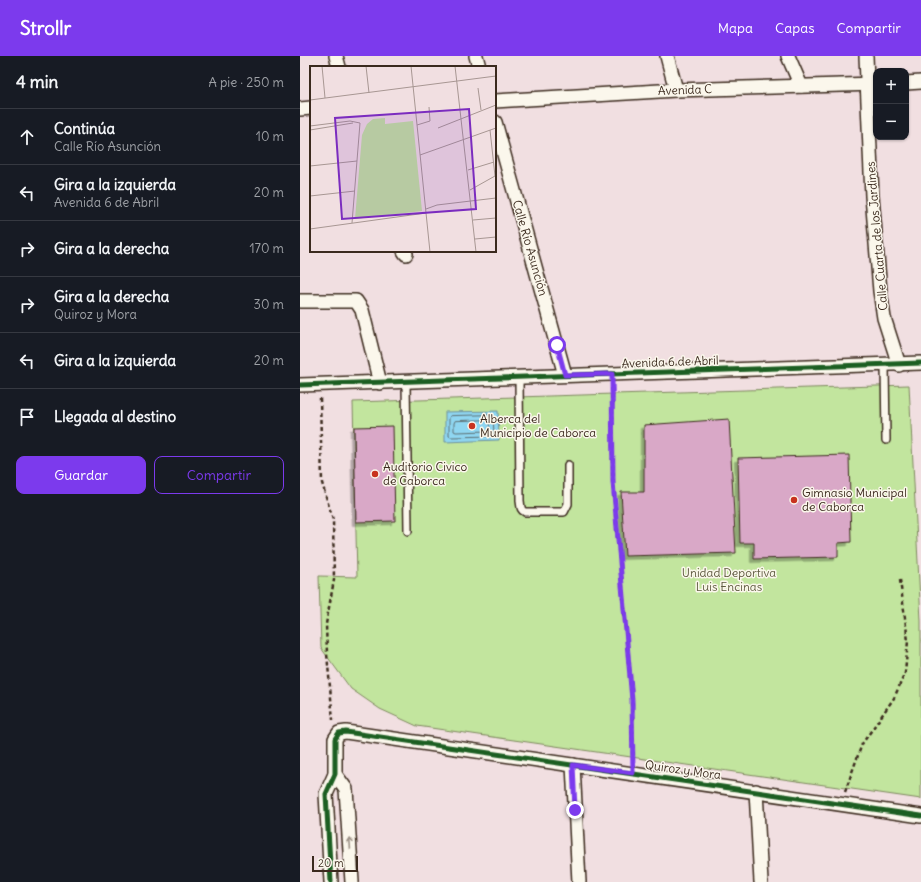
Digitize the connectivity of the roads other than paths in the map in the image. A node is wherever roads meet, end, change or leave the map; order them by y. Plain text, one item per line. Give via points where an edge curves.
1 (336, 56) edge
2 (476, 56) edge
3 (667, 56) edge
4 (788, 56) edge
5 (866, 56) edge
6 (339, 66) edge
7 (479, 66) edge
8 (921, 82) edge
9 (909, 83) edge
10 (871, 84) edge
11 (801, 86) junction
12 (676, 90) junction
13 (496, 102) edge
14 (310, 108) edge
15 (300, 109) edge
16 (496, 126) edge
17 (300, 302) edge
18 (921, 363) edge
19 (885, 365) junction
20 (899, 365) junction
21 (565, 375) junction
22 (519, 378) junction
23 (406, 382) junction
24 (380, 383) junction
25 (300, 385) edge
26 (886, 440) dead end
27 (568, 465) dead end
28 (408, 531) dead end
29 (573, 765) junction
30 (335, 774) junction
31 (756, 791) junction
32 (921, 816) edge
33 (331, 882) edge
34 (352, 882) edge
35 (579, 882) edge
36 (761, 882) edge

1 - 6 street
2 - 7 street
3 - 12 street
4 - 11 street
5 - 10 street, Calle Cuarta de los Jardines
8 - 9 street
10 - 11 street, Avenida C
10 - 20 street, Calle Cuarta de los Jardines via 872,196 880,292 884,318
11 - 12 street, Avenida C
12 - 13 street, Avenida C
14 - 15 street
16 - 21 street, Calle Río Asunción
17 - 24 street via 356,301 362,310
18 - 20 street, Avenida 6 de Abril
19 - 20 street, Avenida 6 de Abril
19 - 21 street, Avenida 6 de Abril
19 - 26 lane
21 - 22 street, Avenida 6 de Abril
22 - 23 street, Avenida 6 de Abril
22 - 27 lane via 522,511 564,512 568,504
23 - 24 street, Avenida 6 de Abril
23 - 28 lane
24 - 25 street, Avenida 6 de Abril
29 - 30 street, Quiroz y Mora via 346,732 339,733 335,739
29 - 31 street, Quiroz y Mora
29 - 35 street
30 - 33 street via 326,794
34 -> 30 street via 346,789
31 - 32 street, Quiroz y Mora
31 - 36 street

